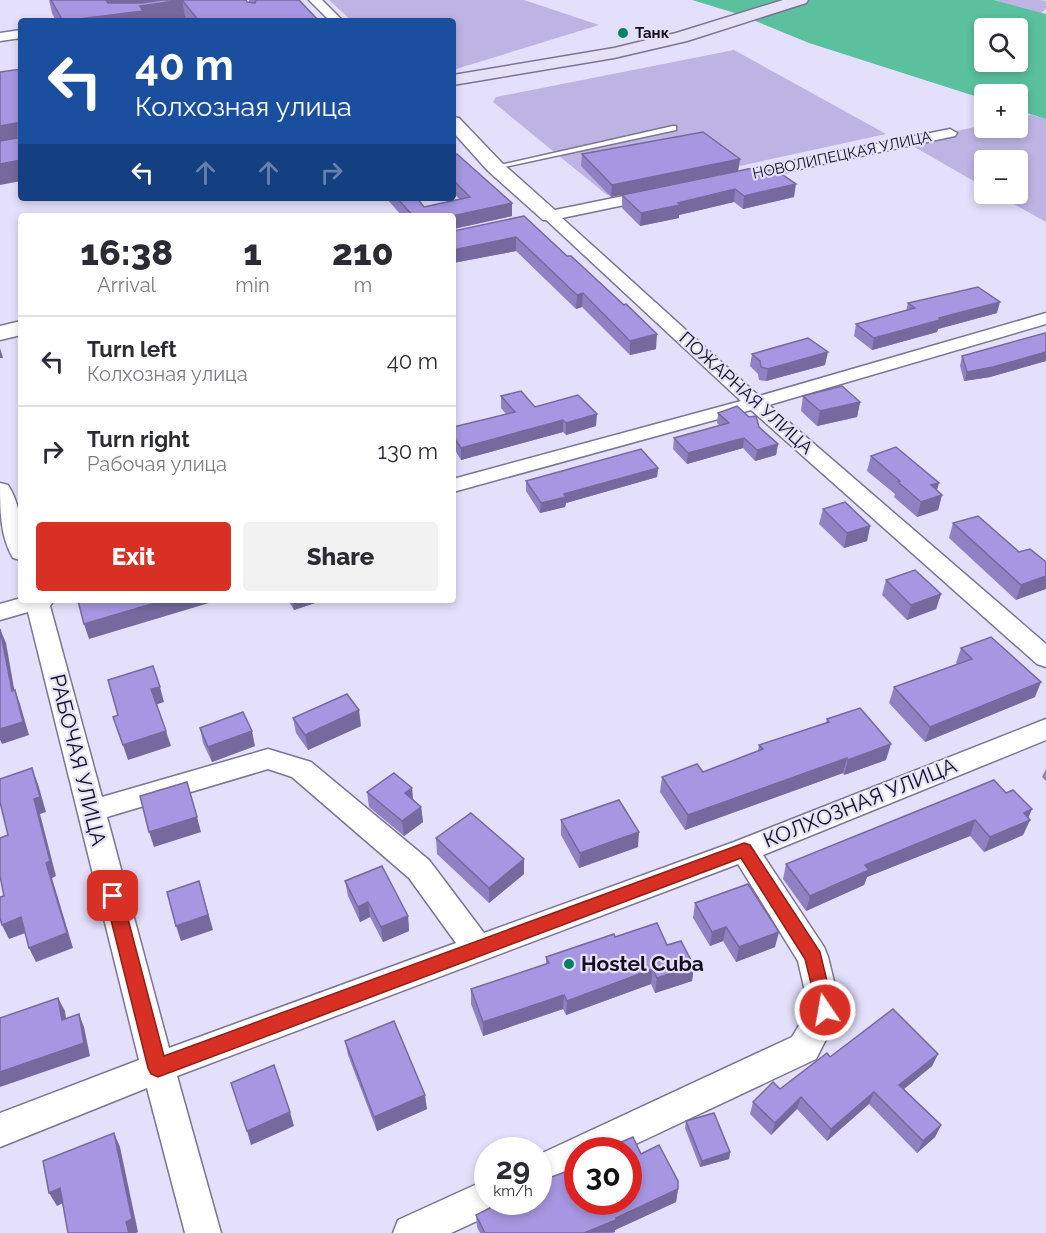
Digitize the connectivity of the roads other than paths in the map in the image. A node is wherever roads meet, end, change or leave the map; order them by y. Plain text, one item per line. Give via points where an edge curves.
1 (315, 0) edge
2 (800, 0) edge
3 (334, 18) edge
4 (18, 34) edge
5 (0, 37) edge
6 (456, 79) edge
7 (456, 125) edge
8 (673, 128) dead end
9 (950, 133) dead end
10 (495, 167) junction
11 (733, 178) edge
12 (664, 192) edge
13 (550, 216) junction
14 (528, 221) edge
15 (1046, 318) edge
16 (18, 329) edge
17 (0, 333) edge
18 (755, 403) junction
19 (456, 485) edge
20 (0, 490) edge
21 (18, 544) edge
22 (29, 603) edge
23 (40, 603) edge
24 (0, 612) edge
25 (1046, 658) edge
26 (1046, 729) edge
27 (91, 811) junction
28 (744, 850) junction
29 (478, 949) junction
30 (158, 1068) junction
31 (0, 1130) edge
32 (614, 1137) edge
33 (474, 1204) edge
34 (203, 1233) edge
35 (411, 1233) edge

1 - 3 street
2 - 6 main road via 614,53
4 - 5 street
7 - 10 street, ПОЖАРНАЯ УЛИЦА
8 - 10 lane
9 - 11 street, НОВОЛИПЕЦКАЯ УЛИЦА
10 - 13 street, ПОЖАРНАЯ УЛИЦА
12 - 13 street
13 - 14 street
13 - 18 street, ПОЖАРНАЯ УЛИЦА
15 - 18 street
16 - 17 street
18 - 19 street
18 - 25 street, ПОЖАРНАЯ УЛИЦА
20 - 21 street
22 - 24 street
23 - 27 street, РАБОЧАЯ УЛИЦА
26 - 28 street, КОЛХОЗНАЯ УЛИЦА
27 - 29 street via 268,759 301,769 419,869
27 - 30 street, РАБОЧАЯ УЛИЦА
28 - 29 street, КОЛХОЗНАЯ УЛИЦА
28 - 32 street via 813,957 825,1010 804,1048
29 - 30 street, КОЛХОЗНАЯ УЛИЦА
30 - 31 street, КОЛХОЗНАЯ УЛИЦА
30 - 34 street, РАБОЧАЯ УЛИЦА
33 - 35 street

